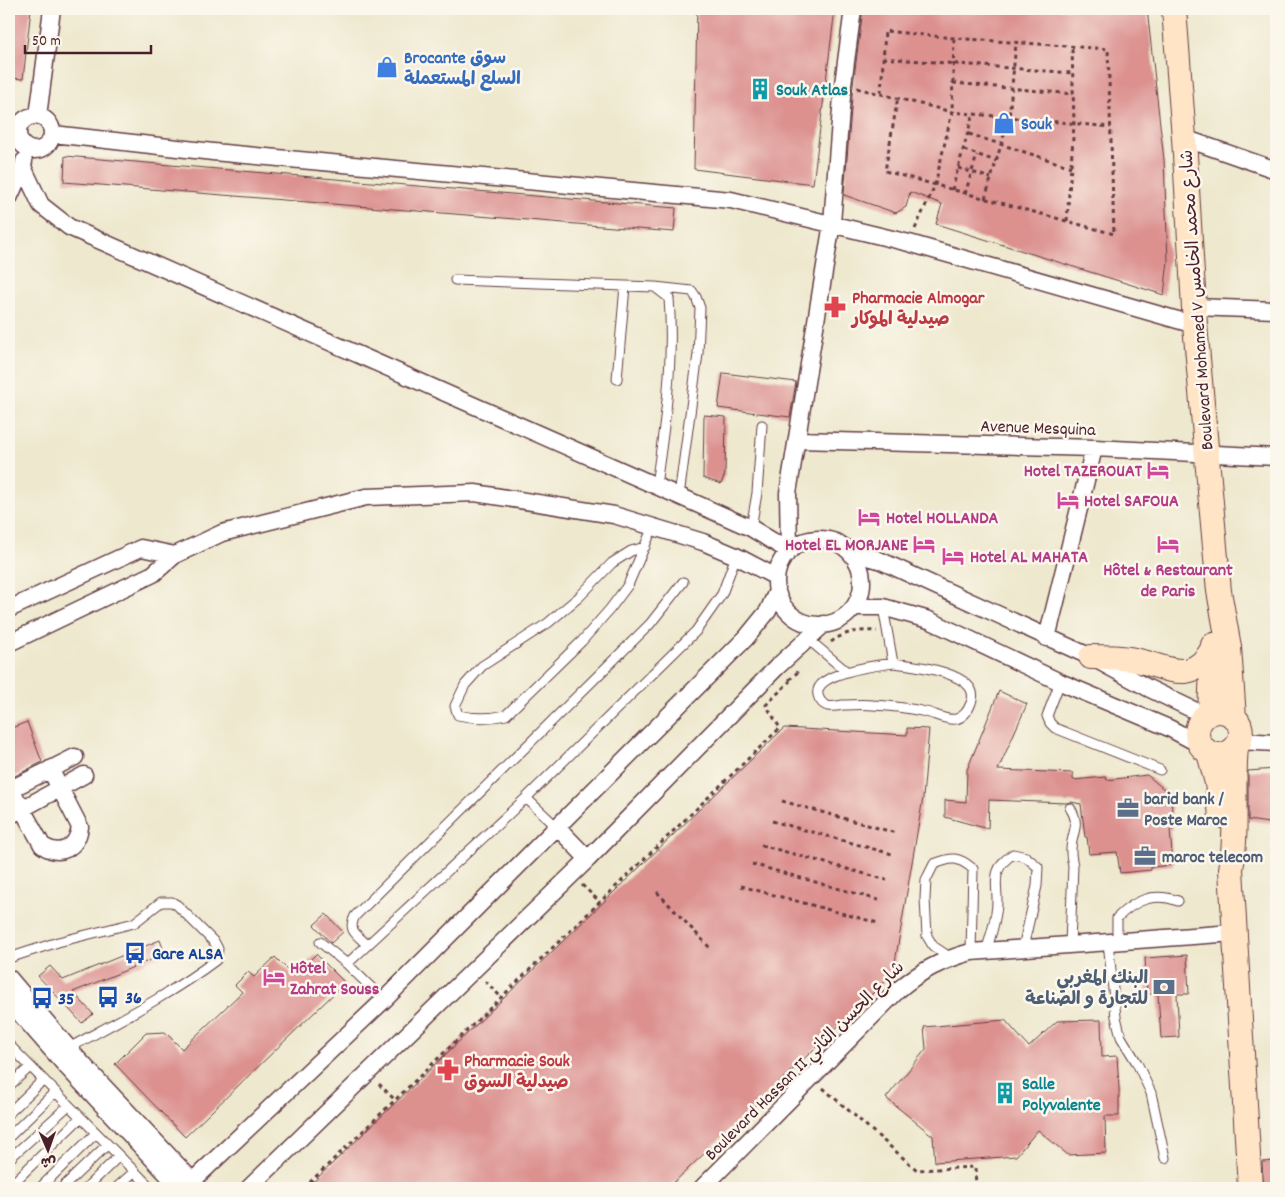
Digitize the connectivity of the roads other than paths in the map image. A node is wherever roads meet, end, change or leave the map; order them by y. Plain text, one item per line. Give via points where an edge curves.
1 (52, 9) edge
2 (853, 9) edge
3 (1174, 9) edge
4 (9, 116) edge
5 (32, 117) junction
6 (53, 134) junction
7 (1184, 138) junction
8 (19, 145) edge
9 (23, 167) junction
10 (1276, 170) edge
11 (9, 198) edge
12 (832, 223) junction
13 (455, 280) dead end
14 (625, 286) junction
15 (655, 287) junction
16 (1276, 310) edge
17 (1195, 316) junction
18 (617, 379) dead end
19 (762, 425) dead end
20 (798, 440) junction
21 (1094, 448) junction
22 (1208, 454) junction
23 (1276, 456) edge
24 (656, 485) junction
25 (679, 496) junction
26 (652, 527) junction
27 (751, 528) junction
28 (644, 547) junction
29 (789, 551) junction
30 (851, 552) junction
31 (175, 555) junction
32 (736, 556) junction
33 (683, 582) dead end
34 (777, 584) junction
35 (1219, 591) junction
36 (855, 606) junction
37 (883, 607) junction
38 (9, 609) edge
39 (824, 624) junction
40 (1047, 638) junction
41 (808, 639) junction
42 (9, 643) edge
43 (1212, 648) junction
44 (1091, 657) junction
45 (893, 664) junction
46 (847, 672) junction
47 (1060, 682) junction
48 (1208, 715) junction
49 (1234, 718) junction
50 (1276, 743) edge
51 (1237, 744) junction
52 (1205, 749) junction
53 (75, 757) dead end
54 (50, 769) junction
55 (1160, 770) dead end
56 (84, 775) dead end
57 (10, 789) edge
58 (61, 789) junction
59 (526, 798) junction
60 (1070, 808) dead end
61 (15, 813) edge
62 (557, 826) junction
63 (588, 859) junction
64 (1232, 869) junction
65 (1178, 901) dead end
66 (1234, 933) junction
67 (320, 942) dead end
68 (1112, 942) junction
69 (367, 945) junction
70 (1070, 945) junction
71 (1023, 948) junction
72 (979, 952) junction
73 (9, 958) edge
74 (951, 958) junction
75 (347, 964) junction
76 (9, 978) edge
77 (384, 1000) junction
78 (9, 1001) edge
79 (9, 1046) edge
80 (16, 1053) junction
81 (71, 1057) junction
82 (9, 1061) edge
83 (30, 1067) junction
84 (43, 1080) junction
85 (9, 1086) edge
86 (55, 1092) junction
87 (68, 1106) junction
88 (9, 1113) edge
89 (80, 1118) junction
90 (95, 1134) junction
91 (9, 1137) edge
92 (107, 1145) junction
93 (119, 1156) junction
94 (1165, 1158) dead end
95 (9, 1159) edge
96 (134, 1172) junction
97 (9, 1187) edge
98 (189, 1187) edge
99 (706, 1187) edge
100 (40, 1188) edge
101 (62, 1188) edge
102 (86, 1188) edge
103 (116, 1188) edge
104 (151, 1188) edge
105 (249, 1188) edge
106 (1250, 1188) edge

1 - 5 street
2 - 12 street via 843,84
3 - 7 street, Boulevard Mohamed V شارع محمد الخامس
4 - 5 street
5 - 6 street via 49,122
5 - 8 street via 21,123
6 - 8 street via 44,148 32,150
6 - 12 street via 731,200
7 - 10 street
7 - 17 street, Boulevard Mohamed V شارع محمد الخامس
8 - 9 street
9 - 11 street
9 - 24 street via 41,204 69,227
12 - 17 street
12 - 20 street
13 - 14 lane
14 - 15 lane
14 - 18 lane
15 - 24 lane via 669,298 671,328 664,436
15 - 25 lane via 692,290 700,308 698,354
16 - 17 street
17 - 22 street, Boulevard Mohamed V شارع محمد الخامس
19 - 27 lane
20 - 21 street, Avenue Mesquina
20 - 29 street via 788,493
21 - 22 street, Avenue Mesquina
21 - 40 street
22 - 23 street, Avenue Mesquina
22 - 35 street, Boulevard Mohamed V شارع محمد الخامس
24 - 25 street
25 - 27 street
26 - 28 lane
26 - 31 street via 614,515 476,493 366,497 222,533
26 - 32 street
27 - 29 street
28 - 28 lane via 628,585 610,609 582,641 506,714 491,718 458,715 455,706 465,685 482,666 548,623 612,563
29 - 30 street via 800,543 827,539
29 - 34 street via 780,563
30 - 36 street via 863,579
30 - 40 street via 878,560
31 - 38 street via 141,548
31 - 42 street via 153,574
32 - 34 street
32 - 59 lane via 722,594 696,631
33 - 69 lane via 650,624 355,916 352,929
34 - 39 street via 782,603 795,616 812,624
34 - 62 street via 768,611 746,638
35 - 43 street, Boulevard Mohamed V شارع محمد الخامس
35 - 49 street, Boulevard Mohamed V شارع محمد الخامس via 1228,637
36 - 37 street
36 - 39 street via 836,621
37 - 45 lane
37 - 47 street via 929,620
39 - 41 street
40 - 44 street
41 - 46 lane
41 - 63 street
43 - 44 street via 1196,668 1184,672 1129,658
43 - 48 street, Boulevard Mohamed V شارع محمد الخامس
44 - 48 street
45 - 46 lane
45 - 46 lane via 924,667 968,684 973,696 967,712 951,719 890,706 822,704 818,698 820,686
47 - 52 street via 1169,728
47 - 55 lane via 1047,716 1050,723
48 - 49 street via 1223,712
48 - 52 street via 1202,720 1197,733
49 - 51 street via 1240,733
50 - 51 street
51 - 52 street via 1223,754 1216,755
51 - 64 street
52 - 64 street via 1217,783 1225,844
53 - 54 street
54 - 57 street
54 - 58 street
56 - 58 street
57 - 61 street
58 - 61 street
58 - 61 street via 80,828 79,837 69,848 49,850
59 - 62 lane
59 - 69 lane
60 - 70 lane via 1076,817 1070,852 1073,864
62 - 63 street
62 - 77 street
63 - 105 street
64 - 66 street
65 - 68 lane via 1170,898 1140,900 1127,908 1117,918
66 - 68 street, Boulevard Hassan II شارع الحسن الثاني
66 - 106 street
67 - 75 lane
68 - 70 street, Boulevard Hassan II شارع الحسن الثاني
68 - 94 lane via 1116,1017 1121,1037 1151,1093
69 - 75 lane
70 - 71 street, Boulevard Hassan II شارع الحسن الثاني
71 - 72 street, Boulevard Hassan II شارع الحسن الثاني
71 - 72 lane via 1038,868 1026,858 1013,854 1002,861 996,877 997,912
72 - 74 street, Boulevard Hassan II شارع الحسن الثاني
72 - 74 lane via 973,869 965,862 951,858 934,864 926,880 925,899 927,936 933,946
73 - 81 lane via 134,923 161,902 177,904 215,943 218,949 216,960
74 - 99 street, Boulevard Hassan II شارع الحسن الثاني via 913,977 897,991
75 - 77 lane
76 - 81 street
77 - 98 street
78 - 81 street
79 - 80 lane
80 - 82 lane
80 - 83 lane
81 - 98 street
83 - 84 lane
83 - 85 lane
84 - 86 lane
84 - 88 lane
86 - 87 lane
86 - 91 lane
87 - 89 lane
87 - 95 lane
89 - 90 lane
89 - 97 lane
90 - 92 lane
90 - 100 lane
92 - 93 lane
92 - 101 lane
93 - 96 lane
93 - 102 lane
96 - 103 lane
96 - 104 lane

